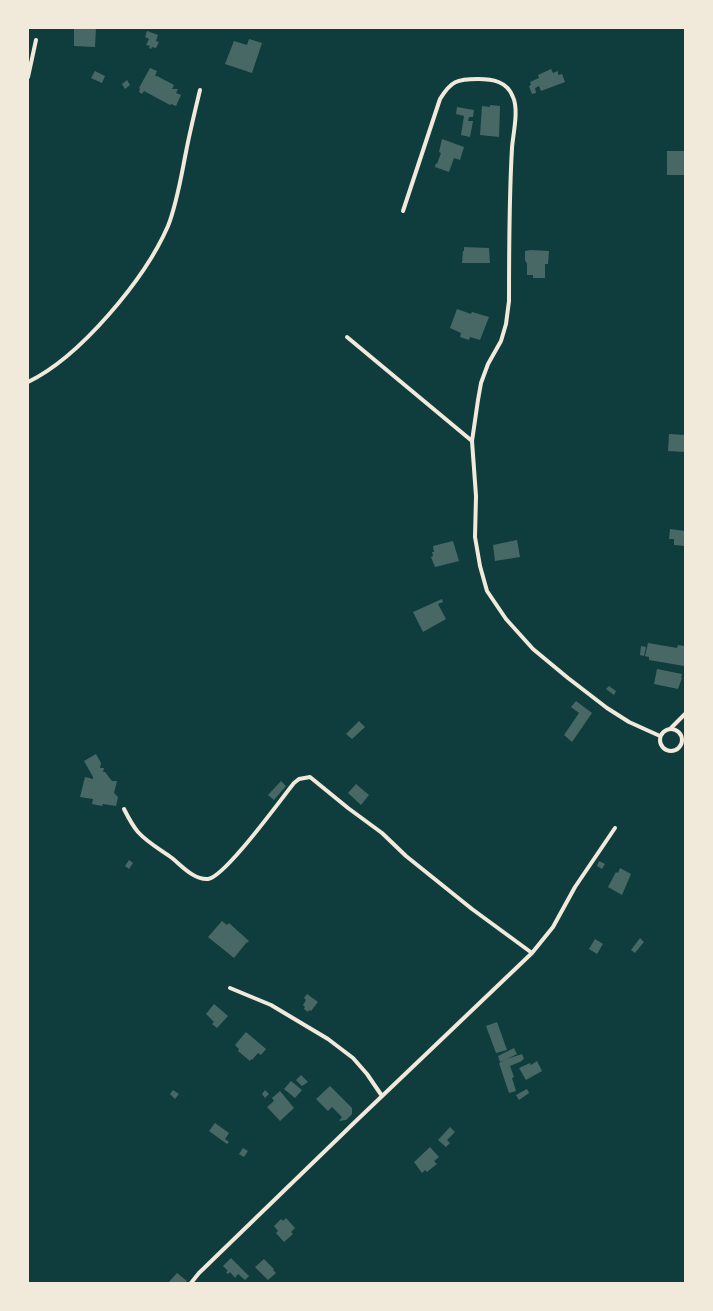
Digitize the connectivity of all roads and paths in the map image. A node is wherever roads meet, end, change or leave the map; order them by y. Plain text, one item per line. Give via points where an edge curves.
1 (36, 40) dead end
2 (28, 77) edge
3 (200, 90) dead end
4 (403, 211) dead end
5 (347, 336) dead end
6 (28, 382) edge
7 (472, 441) junction
8 (685, 714) edge
9 (671, 728) junction
10 (660, 736) junction
11 (685, 738) edge
12 (682, 742) junction
13 (124, 809) dead end
14 (615, 828) dead end
15 (532, 953) junction
16 (230, 988) dead end
17 (382, 1096) junction
18 (190, 1283) edge

1 - 2 street
3 - 6 street via 177,198 168,226 152,257 123,298 92,333 60,363
4 - 7 street via 440,99 448,87 459,80 488,79 509,89 514,98 515,118 512,147 509,301 501,341 488,364 482,383
5 - 7 street
7 - 10 street via 476,496 475,537 487,591 506,619 533,649 607,708 629,722
8 - 9 street
9 - 10 street via 664,730
9 - 12 street via 680,733
10 - 12 street via 660,743 664,749 675,750
11 - 12 street
13 - 15 street via 134,827 146,839 196,877 209,879 216,876 238,855 294,782 310,777 382,833 406,856 472,909
14 - 15 street via 575,888 553,927
15 - 17 street
16 - 17 street via 271,1005 328,1039 353,1058
17 - 18 street

